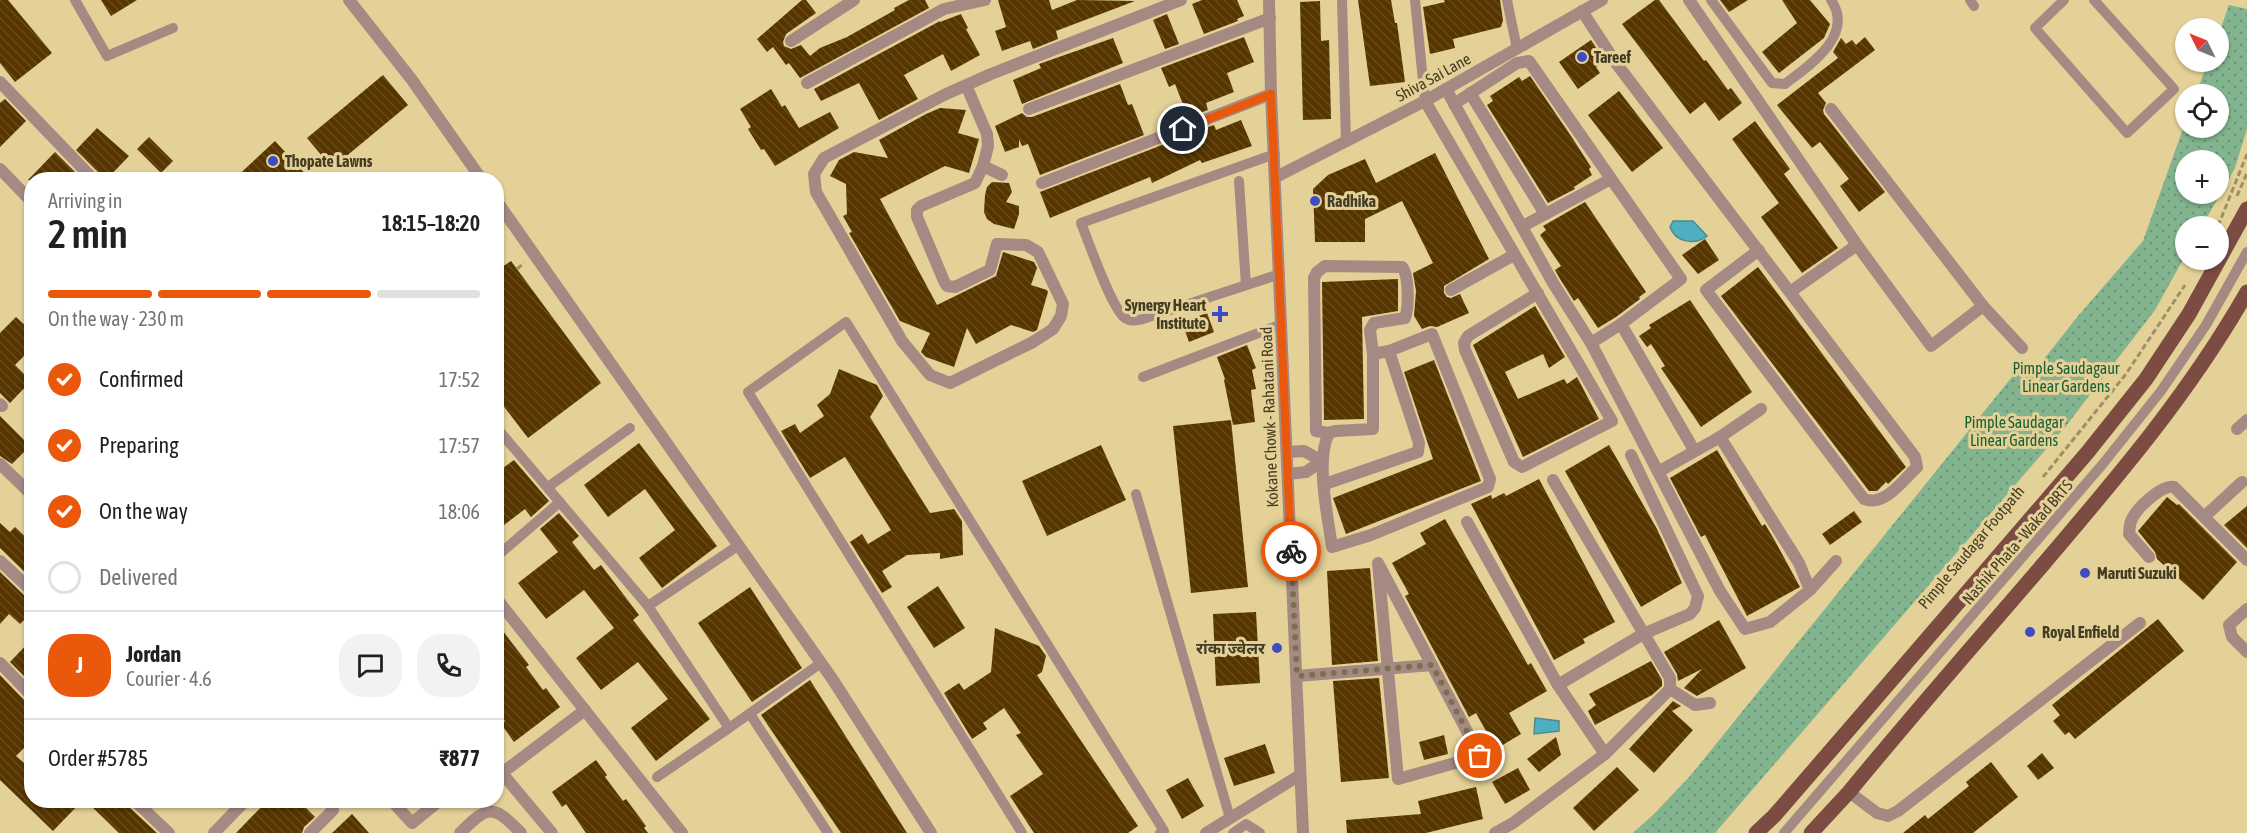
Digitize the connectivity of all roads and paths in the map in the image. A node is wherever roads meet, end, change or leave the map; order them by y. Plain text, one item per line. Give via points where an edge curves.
1 (75, 0) edge
2 (349, 0) edge
3 (854, 0) edge
4 (1181, 0) edge
5 (1269, 0) edge
6 (1342, 0) edge
7 (1415, 0) edge
8 (1508, 0) edge
9 (1689, 0) edge
10 (1711, 0) edge
11 (1831, 0) edge
12 (2064, 0) edge
13 (2094, 0) edge
14 (981, 1) edge
15 (1599, 1) edge
16 (1582, 11) junction
17 (1270, 18) junction
18 (173, 28) dead end
19 (791, 41) dead end
20 (1516, 49) junction
21 (0, 82) edge
22 (807, 83) dead end
23 (966, 85) junction
24 (1446, 89) junction
25 (1470, 93) junction
26 (1271, 94) junction
27 (1425, 101) junction
28 (1454, 104) junction
29 (1029, 109) dead end
30 (1831, 109) dead end
31 (1346, 142) junction
32 (1275, 154) junction
33 (2247, 154) edge
34 (983, 166) junction
35 (0, 169) edge
36 (86, 172) edge
37 (476, 172) edge
38 (1002, 175) dead end
39 (1276, 177) junction
40 (1609, 180) junction
41 (1239, 182) dead end
42 (1042, 183) dead end
43 (24, 194) edge
44 (2247, 209) edge
45 (504, 211) edge
46 (1545, 214) junction
47 (2222, 216) edge
48 (1523, 226) junction
49 (1857, 245) junction
50 (1758, 250) junction
51 (2247, 252) edge
52 (1514, 255) junction
53 (1280, 274) junction
54 (2191, 276) dead end
55 (1246, 285) junction
56 (1451, 290) dead end
57 (1790, 292) junction
58 (2247, 292) edge
59 (1538, 293) junction
60 (1983, 306) junction
61 (1282, 324) junction
62 (1621, 324) junction
63 (1590, 343) junction
64 (2022, 348) dead end
65 (1389, 351) junction
66 (1373, 354) junction
67 (1143, 377) dead end
68 (1761, 409) dead end
69 (2247, 420) edge
70 (630, 428) dead end
71 (2237, 429) dead end
72 (1329, 433) junction
73 (504, 436) edge
74 (1719, 436) junction
75 (1695, 450) junction
76 (1287, 452) junction
77 (1631, 455) dead end
78 (1322, 461) junction
79 (0, 464) edge
80 (1658, 472) junction
81 (1288, 474) junction
82 (1552, 480) dead end
83 (2242, 482) dead end
84 (1325, 484) junction
85 (2037, 485) dead end
86 (24, 487) edge
87 (548, 488) junction
88 (1136, 494) dead end
89 (560, 502) junction
90 (2204, 518) junction
91 (1467, 522) dead end
92 (739, 545) junction
93 (504, 550) edge
94 (2149, 556) dead end
95 (2247, 560) edge
96 (0, 561) edge
97 (1836, 561) dead end
98 (24, 584) edge
99 (1810, 590) junction
100 (648, 606) junction
101 (504, 608) edge
102 (2247, 609) edge
103 (2140, 622) dead end
104 (1643, 634) junction
105 (2247, 652) edge
106 (0, 663) edge
107 (821, 663) junction
108 (1432, 665) junction
109 (1389, 668) junction
110 (1297, 676) junction
111 (1558, 685) junction
112 (24, 688) edge
113 (1670, 689) junction
114 (1710, 703) dead end
115 (585, 710) junction
116 (750, 714) junction
117 (729, 728) junction
118 (1605, 754) junction
119 (504, 766) edge
120 (504, 775) edge
121 (1300, 775) junction
122 (657, 777) dead end
123 (1849, 792) junction
124 (142, 808) edge
125 (238, 808) edge
126 (333, 808) edge
127 (398, 808) edge
128 (430, 808) edge
129 (1230, 818) junction
130 (169, 833) edge
131 (214, 833) edge
132 (310, 833) edge
133 (460, 833) edge
134 (521, 833) edge
135 (552, 833) edge
136 (682, 833) edge
137 (828, 833) edge
138 (931, 833) edge
139 (1022, 833) edge
140 (1160, 833) edge
141 (1206, 833) edge
142 (1233, 833) edge
143 (1260, 833) edge
144 (1303, 833) edge
145 (1495, 833) edge
146 (1756, 833) edge
147 (1784, 833) edge
148 (1811, 833) edge

1 - 18 lane via 107,56
2 - 37 street via 412,80
3 - 19 street
4 - 23 street
5 - 17 street, Kokane Chowk - Rahatani Road
6 - 31 lane
7 - 27 lane
8 - 20 lane
9 - 49 street
10 - 11 lane via 1772,83 1785,84 1833,42 1838,10
12 - 13 lane via 2035,28 2127,133 2174,88
14 - 22 street via 944,9
15 - 16 street, Shiva Sai Lane
16 - 20 street, Shiva Sai Lane
16 - 50 street via 1616,63
17 - 26 street, Kokane Chowk - Rahatani Road
17 - 29 street
20 - 24 street, Shiva Sai Lane
21 - 36 street
23 - 34 street via 987,134
23 - 34 street via 825,158 814,174 816,192 902,341 930,375 950,383 1053,329 1063,304 1038,252 1026,245 997,244 990,270 955,287 947,286 917,210 975,183
24 - 27 street, Shiva Sai Lane
24 - 28 street
25 - 28 street
25 - 40 street via 1517,63 1529,61
25 - 46 street
26 - 32 street, Kokane Chowk - Rahatani Road
26 - 42 street
27 - 31 street, Shiva Sai Lane
27 - 52 street
28 - 48 street
30 - 60 street
31 - 39 street, Shiva Sai Lane
32 - 39 street, Kokane Chowk - Rahatani Road
32 - 55 lane via 1081,223 1114,302 1123,317 1131,321
33 - 47 path
34 - 38 street
35 - 43 street
39 - 53 street, Kokane Chowk - Rahatani Road
40 - 46 street
40 - 62 street via 1681,279
41 - 55 lane
44 - 146 main road via 2189,314 2146,379 1845,735
45 - 92 street
46 - 48 street
48 - 63 street
49 - 57 street
49 - 60 street via 1931,346
50 - 57 street
50 - 57 street via 1706,290 1863,499 1880,500 1917,467 1915,457
51 - 147 lane, Nashik Phata - Wakad BRTS via 2206,325 2102,465
52 - 56 street
52 - 59 street
53 - 55 lane
53 - 61 street, Kokane Chowk - Rahatani Road
54 - 85 path, Pimple Saudagar Footpath via 2126,374
58 - 123 main road via 2177,402 2124,469
59 - 59 street via 1612,421 1522,466 1514,462 1464,343 1468,336
60 - 64 street
61 - 67 lane
61 - 76 street, Kokane Chowk - Rahatani Road
62 - 63 street
62 - 75 street
63 - 80 street
65 - 66 street
65 - 84 street via 1419,443 1418,452
65 - 84 street via 1432,334 1490,479 1488,487 1332,547
66 - 72 street via 1373,429
66 - 72 street via 1374,323 1400,320 1408,310 1405,268 1321,268 1314,278 1316,431
68 - 74 street
69 - 71 street
70 - 87 lane
72 - 78 street
73 - 87 lane
74 - 75 street
74 - 99 street via 1799,563
75 - 80 street
76 - 78 street via 1304,451
76 - 81 street, Kokane Chowk - Rahatani Road
77 - 104 street via 1698,596 1690,614
78 - 81 street via 1306,472
78 - 84 street
79 - 86 street
80 - 99 street via 1720,591 1745,629 1770,622
81 - 110 street, Kokane Chowk - Rahatani Road
82 - 104 street
83 - 90 street
87 - 89 lane
88 - 129 lane
89 - 93 lane
89 - 100 lane
90 - 94 street via 2174,487 2161,489 2130,523 2129,534
90 - 95 street
91 - 111 street
92 - 100 lane
92 - 107 street
96 - 98 street
97 - 99 street
100 - 117 lane
101 - 115 street
102 - 105 street via 2229,625 2232,637
103 - 123 street via 1898,811 1888,816 1877,813
104 - 111 street
104 - 113 street via 1670,678
106 - 112 street
107 - 116 lane
107 - 138 street
108 - 109 street
108 - 109 street via 1378,563
108 - 109 street via 1480,756 1398,779
109 - 110 street
110 - 121 street, Kokane Chowk - Rahatani Road
111 - 118 street
113 - 114 street via 1695,705
113 - 118 street
115 - 119 street
115 - 136 street
116 - 117 lane
116 - 137 lane
117 - 122 lane
118 - 145 street
120 - 135 street
121 - 129 street
121 - 144 street, Kokane Chowk - Rahatani Road
123 - 148 main road
124 - 130 street
125 - 131 street
126 - 132 street
127 - 128 street via 412,823
129 - 141 street
133 - 134 street via 477,817 497,812
139 - 140 lane via 747,392 846,322 1164,831
142 - 143 lane via 1246,824

